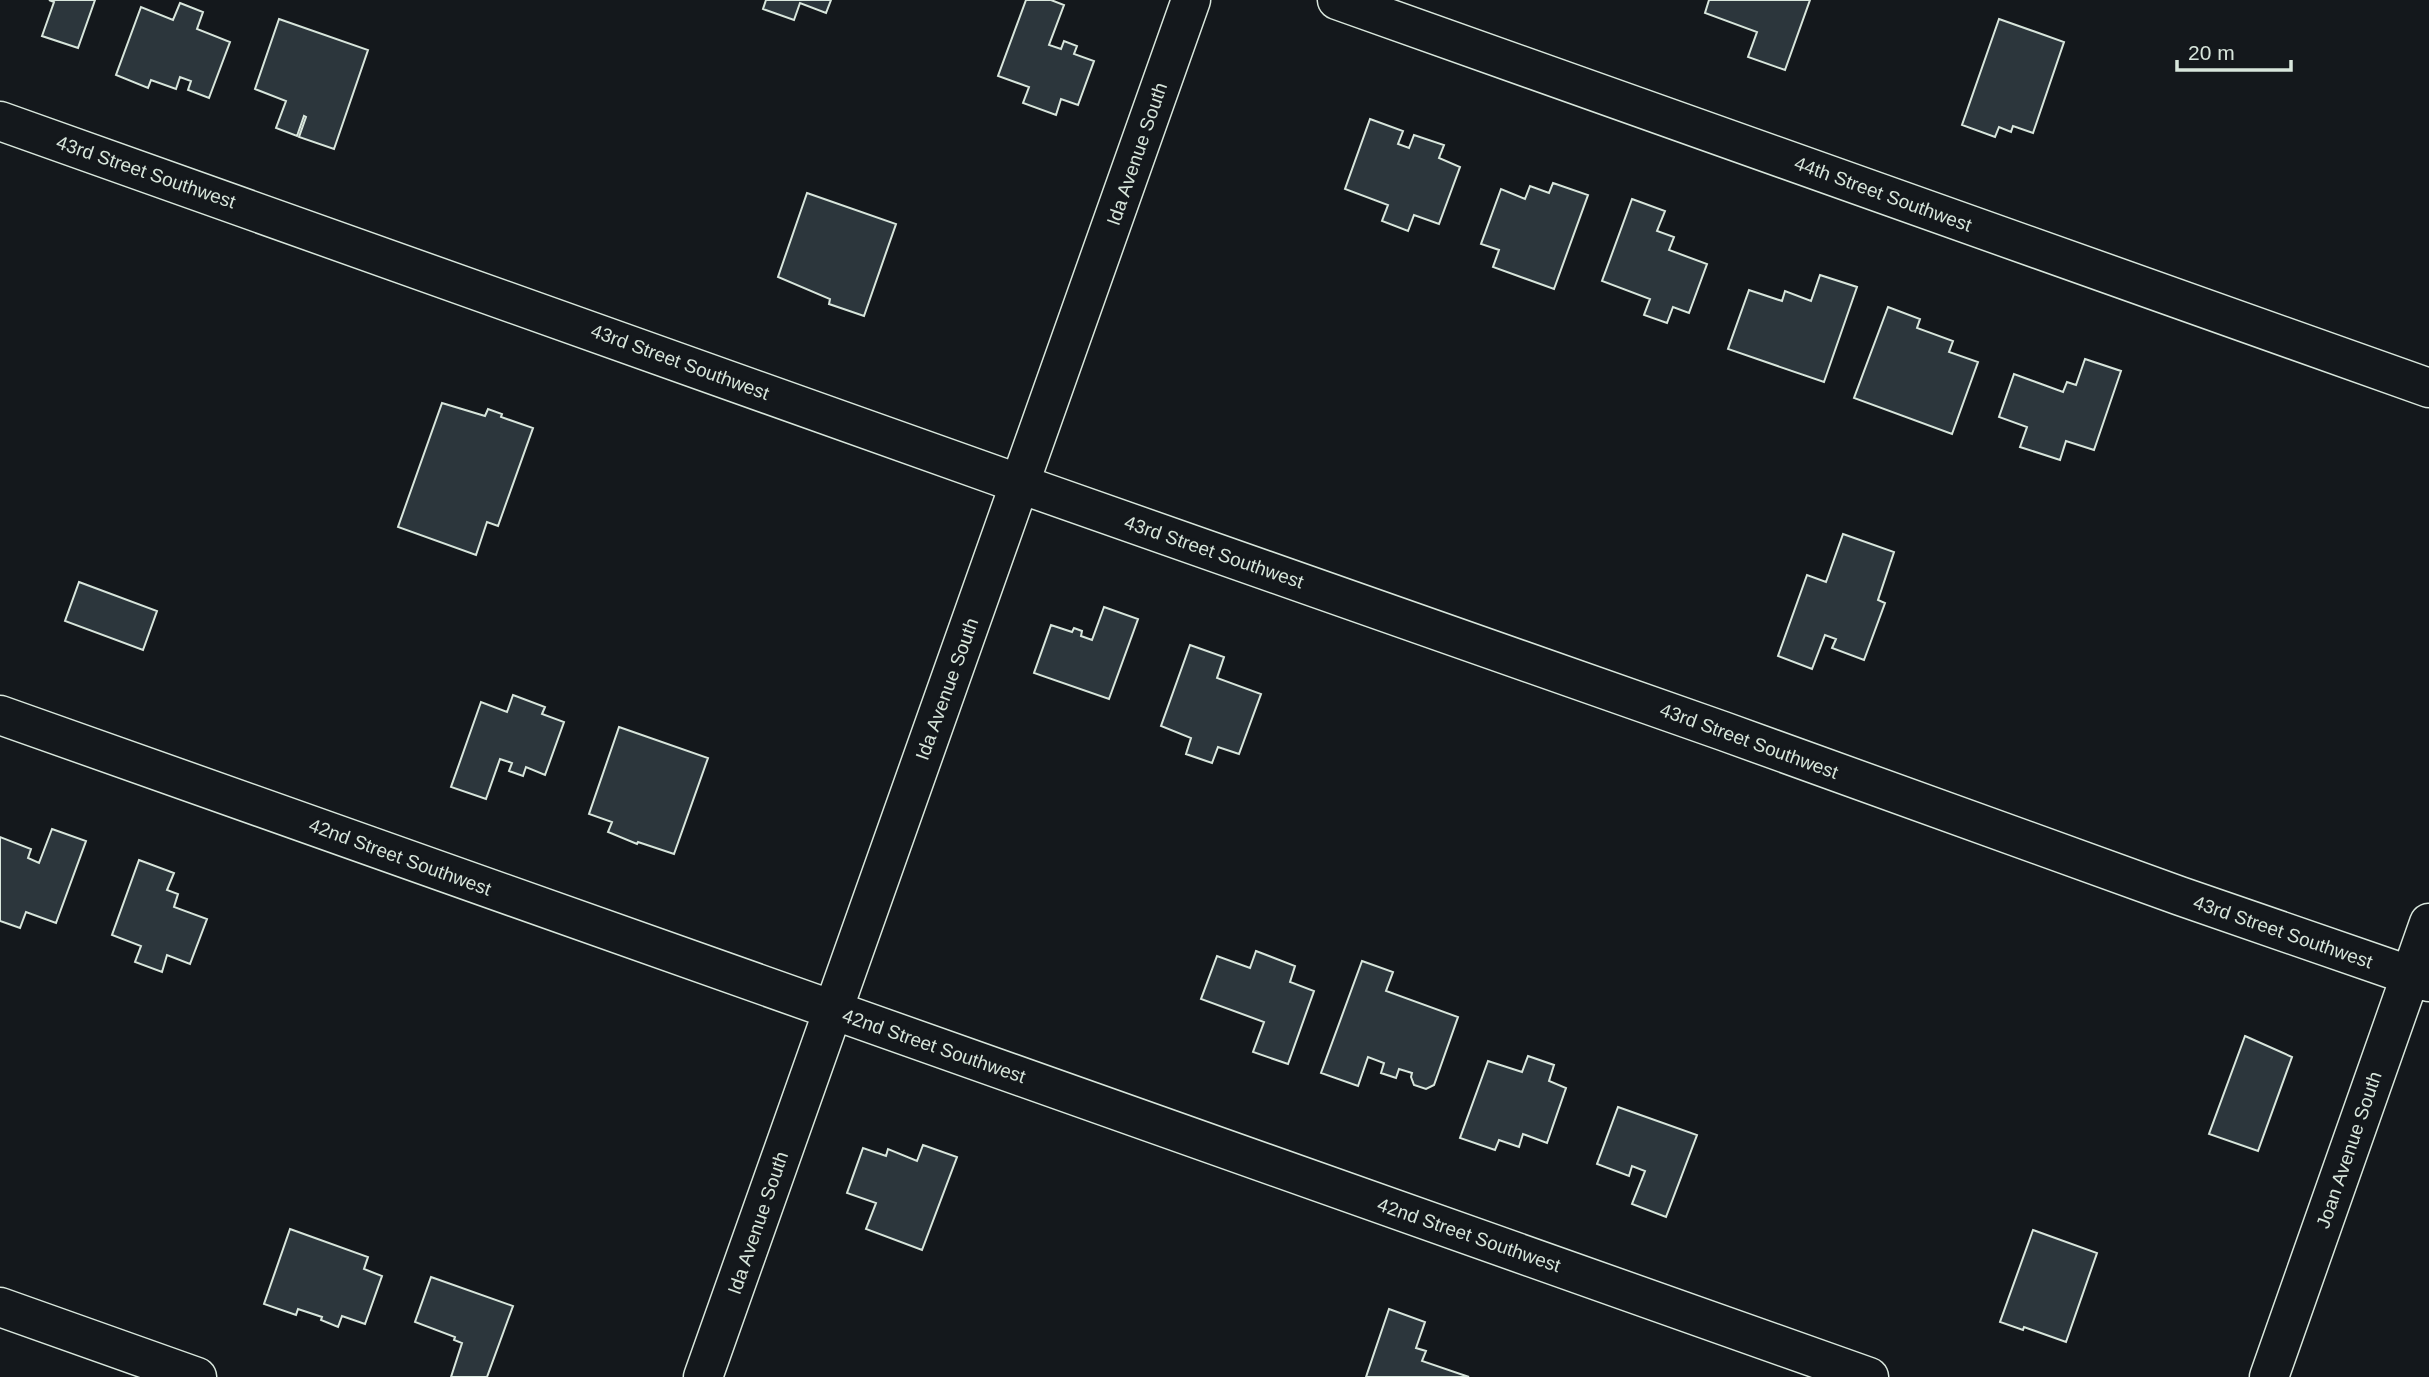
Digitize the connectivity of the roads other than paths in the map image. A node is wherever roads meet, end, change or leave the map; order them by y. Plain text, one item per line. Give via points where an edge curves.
1 (1191, 0) edge
2 (1337, 0) edge
3 (0, 121) edge
4 (2429, 388) edge
5 (1020, 484) junction
6 (0, 715) edge
7 (2429, 923) edge
8 (2420, 979) edge
9 (833, 1010) junction
10 (0, 1307) edge
11 (197, 1377) edge
12 (703, 1377) edge
13 (1869, 1377) edge
14 (2269, 1377) edge

1 - 5 street, Ida Avenue South
2 - 4 street, 44th Street Southwest
3 - 5 street, 43rd Street Southwest
5 - 8 street, 43rd Street Southwest
5 - 9 street, Ida Avenue South
6 - 9 street, 42nd Street Southwest
7 - 8 street, Joan Avenue South
8 - 14 street, Joan Avenue South
9 - 12 street, Ida Avenue South
9 - 13 street, 42nd Street Southwest
10 - 11 street

